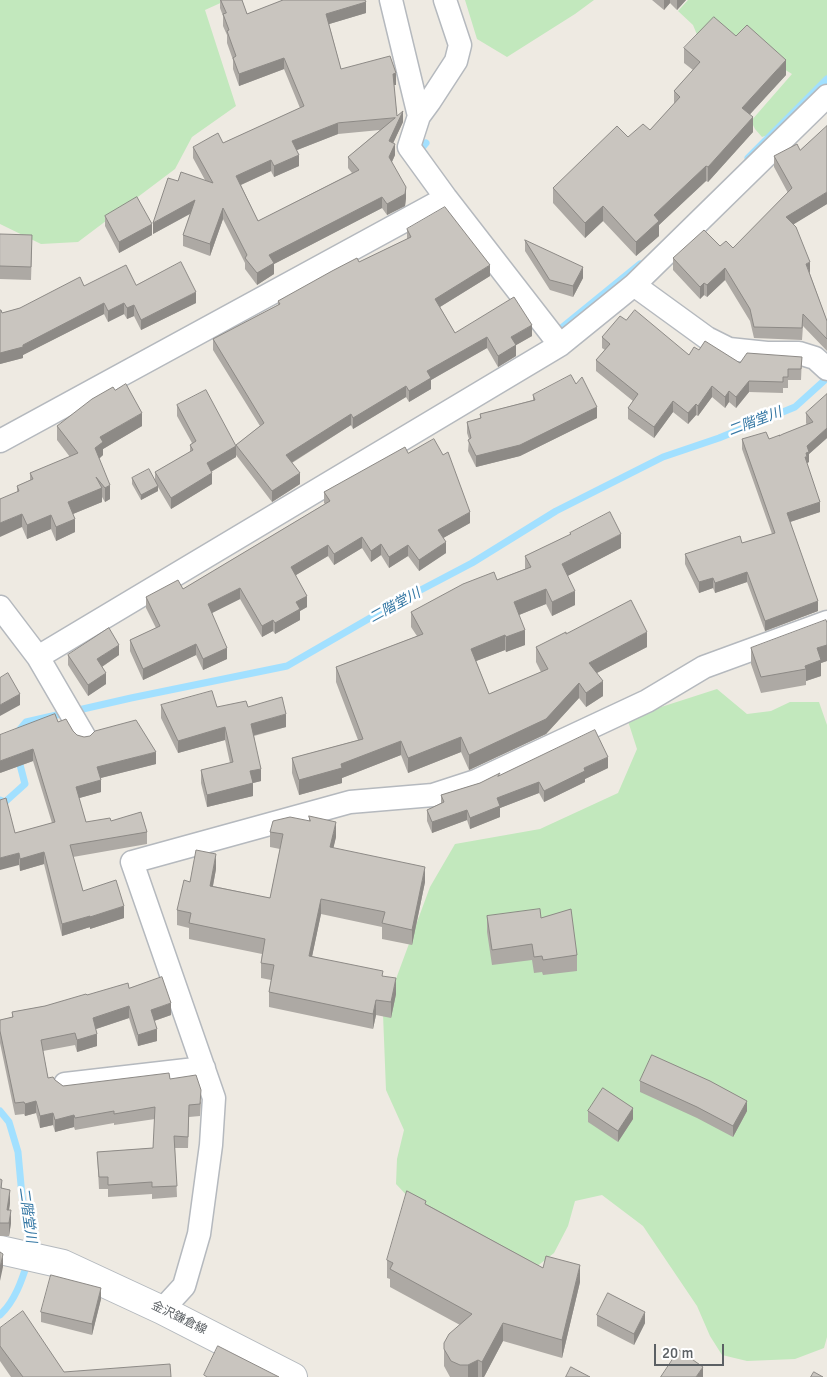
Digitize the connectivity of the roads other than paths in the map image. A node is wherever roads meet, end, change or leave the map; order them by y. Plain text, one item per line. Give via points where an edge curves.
1 (391, 0) edge
2 (445, 0) edge
3 (827, 96) edge
4 (419, 116) junction
5 (446, 198) junction
6 (634, 285) junction
7 (560, 345) junction
8 (827, 369) edge
9 (0, 441) edge
10 (0, 607) edge
11 (827, 622) edge
12 (38, 657) junction
13 (84, 736) edge
14 (204, 1068) junction
15 (65, 1084) edge
16 (0, 1250) edge
17 (162, 1310) junction
18 (293, 1377) edge

1 - 4 street
2 - 4 street via 460,45 456,61
3 - 6 street
4 - 5 street via 409,147
5 - 7 street
5 - 9 street
6 - 7 street
6 - 8 street via 707,338 729,349 799,353 815,358
7 - 12 street
10 - 12 street
11 - 14 street via 704,667 647,701 476,781 433,795 350,802 132,862
12 - 13 street
14 - 15 street
14 - 17 street via 214,1098 199,1234 184,1286
16 - 17 main road, 金沢鎌倉線 via 62,1264
17 - 18 main road, 金沢鎌倉線

